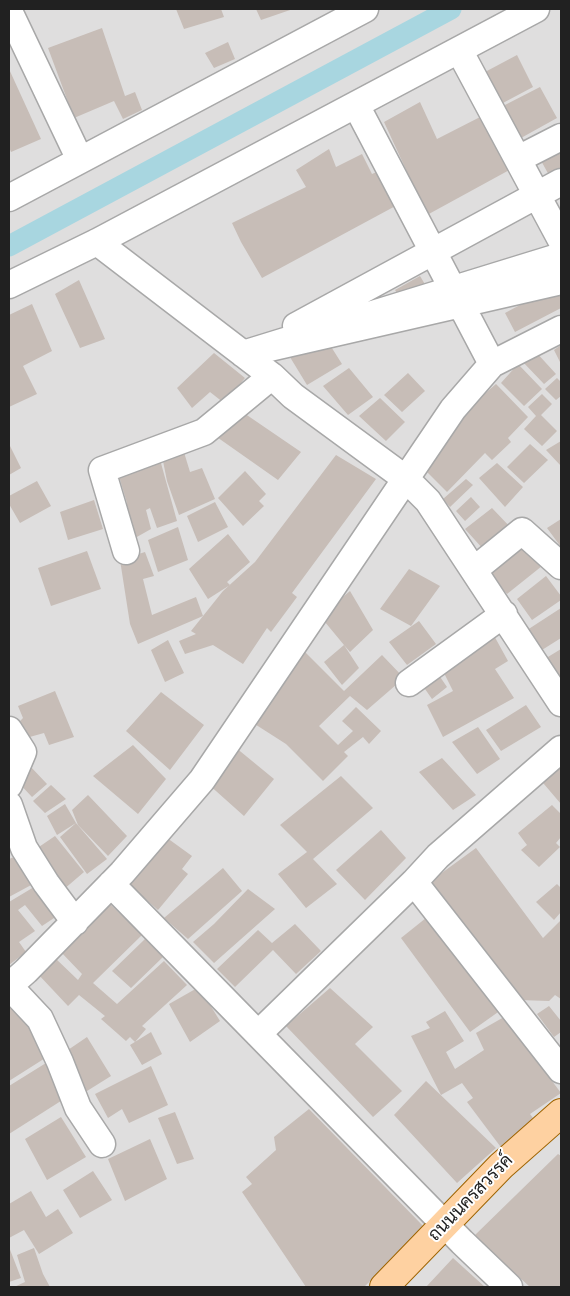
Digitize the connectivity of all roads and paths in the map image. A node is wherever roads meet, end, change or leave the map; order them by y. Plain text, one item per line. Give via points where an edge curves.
1 (365, 9) edge
2 (532, 10) edge
3 (9, 12) edge
4 (459, 50) junction
5 (356, 105) junction
6 (561, 137) edge
7 (518, 159) junction
8 (80, 160) junction
9 (561, 182) edge
10 (11, 192) edge
11 (536, 193) junction
12 (561, 240) edge
13 (96, 242) junction
14 (430, 246) junction
15 (561, 256) edge
16 (561, 281) edge
17 (9, 285) edge
18 (561, 329) edge
19 (243, 354) junction
20 (492, 364) junction
21 (272, 376) junction
22 (406, 479) junction
23 (126, 551) dead end
24 (561, 566) edge
25 (474, 570) junction
26 (504, 614) junction
27 (409, 683) dead end
28 (561, 703) edge
29 (9, 730) edge
30 (561, 749) edge
31 (9, 784) edge
32 (9, 805) edge
33 (414, 882) junction
34 (112, 884) junction
35 (75, 922) junction
36 (9, 986) edge
37 (258, 1034) junction
38 (561, 1070) edge
39 (561, 1113) edge
40 (102, 1144) dead end
41 (445, 1224) junction
42 (384, 1287) edge
43 (509, 1287) edge

1 - 8 street
2 - 4 street
3 - 8 street
4 - 5 street
4 - 7 street
5 - 13 street
5 - 14 street
6 - 7 street
7 - 11 street
8 - 10 street
9 - 19 street
11 - 12 street
11 - 14 street
13 - 17 street
13 - 19 street
14 - 19 street
14 - 20 street
15 - 19 street
16 - 19 street
18 - 20 street
19 - 21 street
20 - 22 street via 453,409
21 - 22 street via 293,396
21 - 23 street via 204,432 102,470
22 - 25 street via 428,501
22 - 34 street via 202,780
24 - 25 street via 522,531
25 - 26 street
26 - 27 street
26 - 28 street
29 - 31 street via 23,752
30 - 33 street via 438,856
32 - 35 street via 24,848
33 - 37 street
33 - 38 street
34 - 35 street
34 - 37 street
35 - 36 street
36 - 40 street via 40,1019 78,1108
37 - 41 street
39 - 41 main road, ถนนนครสวรรค์ via 501,1166
41 - 42 main road, ถนนนครสวรรค์
41 - 43 street

